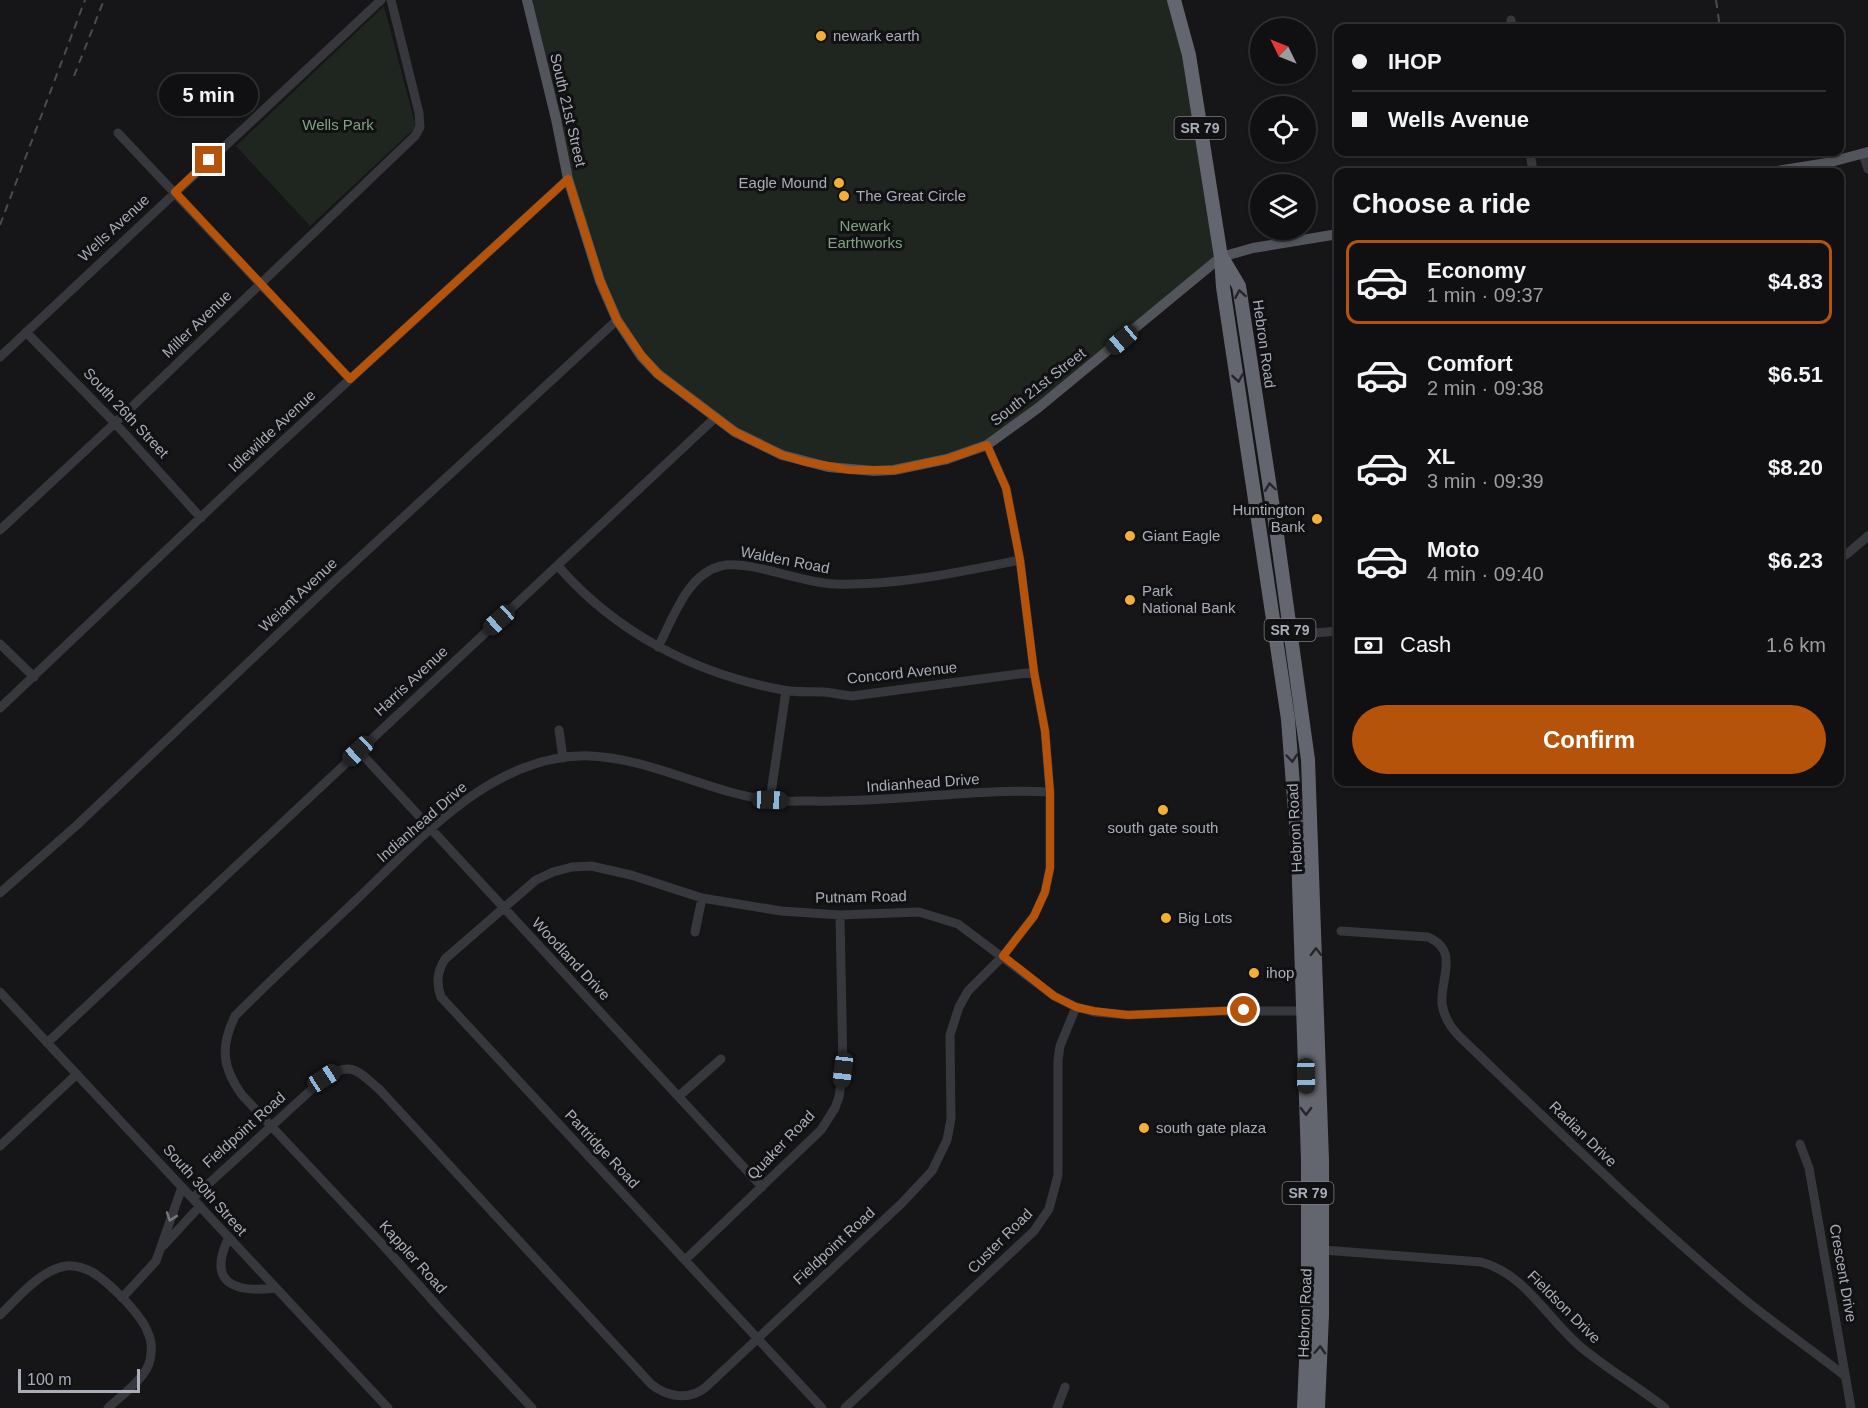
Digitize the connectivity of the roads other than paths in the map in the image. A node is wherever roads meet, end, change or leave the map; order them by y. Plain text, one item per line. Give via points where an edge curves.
1 (381, 0) edge
2 (391, 0) edge
3 (527, 0) edge
4 (1174, 0) edge
5 (118, 133) dead end
6 (1865, 153) edge
7 (1796, 168) edge
8 (1868, 169) edge
9 (568, 179) junction
10 (175, 192) junction
11 (1334, 235) edge
12 (1221, 257) junction
13 (261, 283) junction
14 (617, 320) junction
15 (26, 332) junction
16 (0, 357) edge
17 (350, 379) junction
18 (716, 417) junction
19 (115, 423) junction
20 (987, 445) junction
21 (201, 518) junction
22 (0, 530) edge
23 (1868, 536) edge
24 (1264, 556) junction
25 (1844, 556) edge
26 (1020, 560) junction
27 (558, 566) junction
28 (1334, 631) edge
29 (1291, 635) junction
30 (1276, 643) junction
31 (0, 644) edge
32 (658, 647) junction
33 (1034, 672) junction
34 (33, 677) junction
35 (786, 691) junction
36 (0, 708) edge
37 (559, 730) dead end
38 (1306, 744) junction
39 (358, 751) junction
40 (562, 758) junction
41 (1050, 792) junction
42 (770, 800) junction
43 (431, 830) junction
44 (0, 893) edge
45 (702, 898) junction
46 (504, 909) junction
47 (840, 915) junction
48 (1341, 931) dead end
49 (695, 932) dead end
50 (1003, 956) junction
51 (0, 992) edge
52 (1076, 1007) junction
53 (1302, 1011) junction
54 (1317, 1011) junction
55 (47, 1043) junction
56 (721, 1059) dead end
57 (77, 1074) junction
58 (679, 1096) junction
59 (270, 1126) junction
60 (1800, 1144) dead end
61 (0, 1146) edge
62 (182, 1187) junction
63 (762, 1187) junction
64 (193, 1198) junction
65 (200, 1206) junction
66 (228, 1239) junction
67 (162, 1248) junction
68 (1323, 1250) junction
69 (684, 1260) junction
70 (275, 1288) junction
71 (122, 1298) junction
72 (0, 1315) edge
73 (757, 1338) junction
74 (1845, 1376) junction
75 (1065, 1387) dead end
76 (108, 1408) edge
77 (388, 1408) edge
78 (532, 1408) edge
79 (822, 1408) edge
80 (845, 1408) edge
81 (1057, 1408) edge
82 (1304, 1408) edge
83 (1318, 1408) edge
84 (1665, 1408) edge
85 (1851, 1408) edge

1 - 10 street, Wells Avenue
2 - 13 street, Miller Avenue via 419,113 419,130
3 - 9 main road, South 21st Street
4 - 12 highway, Hebron Road / SR 79 via 1189,56
5 - 10 street
6 - 7 main road
6 - 8 street
9 - 14 main road, South 21st Street
9 - 17 street, Idlewilde Avenue
10 - 13 street
10 - 15 street, Wells Avenue
11 - 12 main road
12 - 20 main road, South 21st Street via 1038,408
12 -> 24 highway, Hebron Road / SR 79
29 -> 12 highway, Hebron Road / SR 79 via 1239,286
13 - 17 street
13 - 19 street, Miller Avenue
14 - 18 main road, South 21st Street via 658,374
14 - 44 street, Weiant Avenue
15 - 16 street, Wells Avenue
15 - 19 street, South 26th Street
17 - 21 street, Idlewilde Avenue
18 - 20 main road, South 21st Street via 765,448 806,462 851,470 904,468
18 - 27 street, Harris Avenue
19 - 21 street, South 26th Street
19 - 22 street, Miller Avenue
20 - 26 street, Fieldpoint Road via 1006,488
21 - 34 street, Idlewilde Avenue
23 - 25 street
24 - 29 highway via 1270,563 1279,618
24 - 30 highway, Hebron Road / SR 79
26 - 32 street, Walden Road via 901,580 832,584 739,565 721,566 696,581 685,595
26 - 33 street, Fieldpoint Road
27 - 32 street, Concord Avenue via 601,608
27 - 39 street, Harris Avenue
28 - 29 street
29 - 38 highway, Hebron Road / SR 79
30 - 38 highway via 1288,660 1299,735
30 -> 53 highway, Hebron Road / SR 79 via 1293,761
31 - 34 street
32 - 35 street, Concord Avenue via 705,669
33 - 35 street, Concord Avenue via 852,696
33 - 41 street, Fieldpoint Road via 1045,731
34 - 36 street, Idlewilde Avenue
35 - 42 street
37 - 40 street
54 -> 38 highway, Hebron Road / SR 79
39 - 43 street, Woodland Drive
39 - 55 street, Harris Avenue
40 - 42 street, Indianhead Drive via 590,756 634,762 694,782
40 - 43 street, Indianhead Drive via 533,764 506,776 474,794
41 - 42 street, Indianhead Drive via 1018,790 861,802
41 - 50 street, Fieldpoint Road via 1050,868 1045,892 1034,916
43 - 46 street, Woodland Drive
43 - 59 street, Indianhead Drive via 235,1016 227,1032 226,1066 242,1095
45 - 46 street, Putnam Road via 631,875 591,866 573,867 536,880
45 - 47 street, Putnam Road via 781,911
45 - 49 street
46 - 58 street, Woodland Drive
46 - 69 street, Partridge Road via 445,959 438,978 441,997
47 - 50 street, Putnam Road via 919,912 958,924
47 - 63 street, Quaker Road via 843,1070 839,1096 821,1130
48 - 74 street, Radian Drive via 1428,937 1437,941 1446,955 1442,1004 1450,1027 1626,1196 1746,1300
50 - 52 street, Putnam Road via 1054,996
50 - 73 street, Fieldpoint Road via 968,992 954,1018 949,1050 951,1119 935,1168
51 - 55 street, South 30th Street
52 - 53 street, Putnam Road via 1128,1015
52 - 80 street, Custer Road via 1060,1046 1058,1175 1045,1217 1012,1253
53 - 54 street, Putnam Road
53 -> 82 highway, Hebron Road / SR 79 via 1309,1250
54 - 68 highway, Hebron Road / SR 79
55 - 57 street, South 30th Street
56 - 58 street
57 - 61 street
57 - 62 street, South 30th Street
58 - 63 street, Woodland Drive
59 - 64 street, Fieldpoint Road
59 - 73 street, Fieldpoint Road via 324,1078 337,1070 358,1071 380,1090 651,1384 665,1393 697,1394
59 - 78 street, Kappler Road
60 - 74 street, Crescent Drive via 1809,1168
62 - 64 street, South 30th Street
62 -> 67 street
63 - 69 street, Quaker Road
64 - 65 street, South 30th Street
65 - 66 street, South 30th Street
65 - 67 street
66 - 70 street, South 30th Street
66 - 70 street via 222,1260 223,1275 228,1281 253,1291
67 - 71 street via 149,1270
83 -> 68 highway, Hebron Road / SR 79
68 - 84 street, Fieldson Drive via 1481,1262 1505,1270 1580,1347
69 - 73 street, Partridge Road
70 - 77 street, South 30th Street
71 - 72 street via 90,1271 64,1266 33,1283
71 - 76 street via 148,1332 150,1362 137,1381
73 - 79 street, Partridge Road
74 - 85 street, Crescent Drive
75 - 81 street

